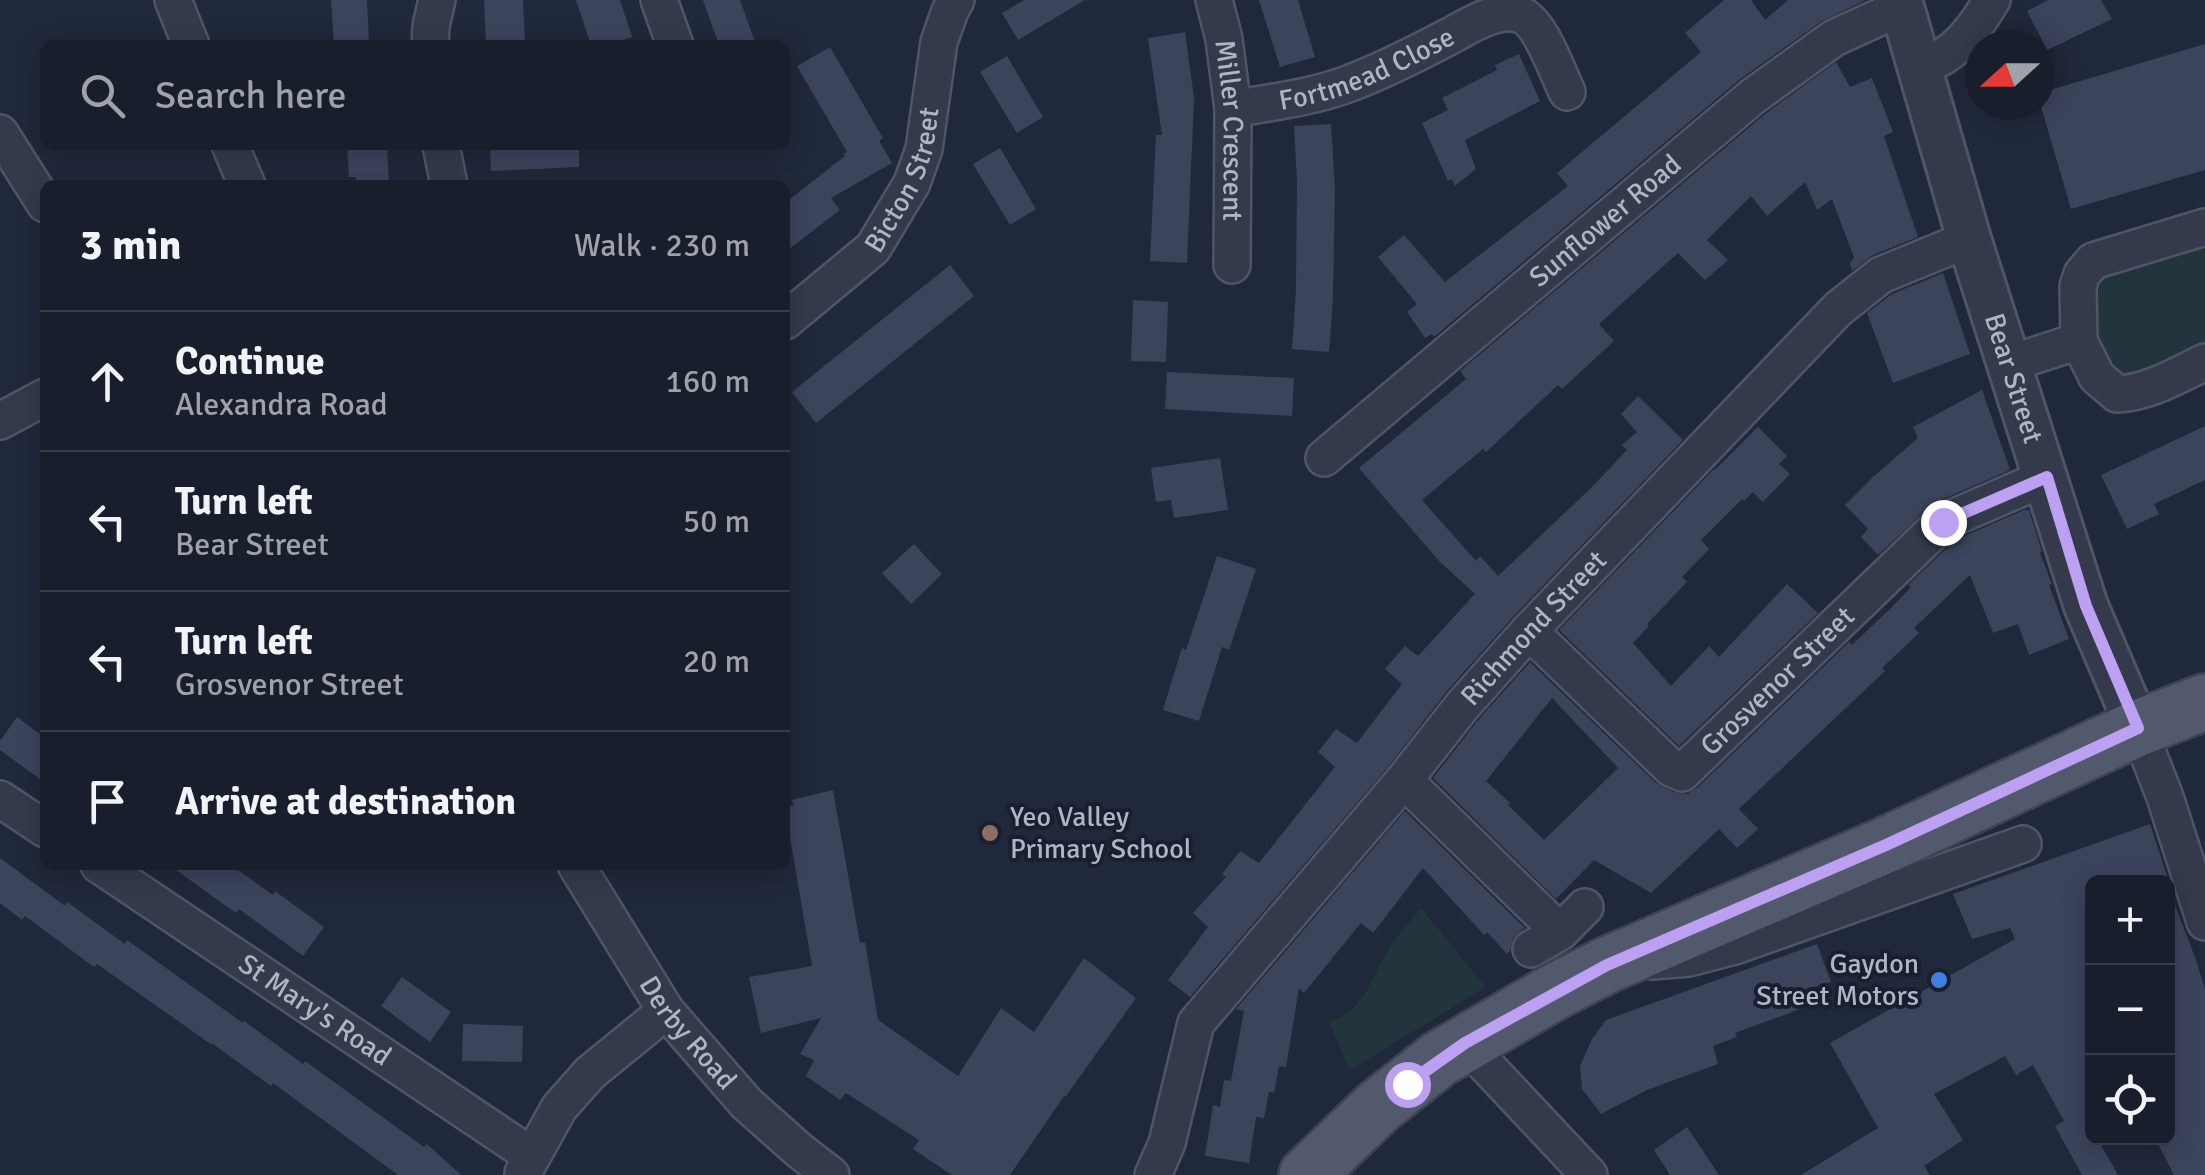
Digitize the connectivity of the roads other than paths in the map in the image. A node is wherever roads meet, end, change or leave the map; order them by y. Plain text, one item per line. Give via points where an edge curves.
1 (173, 0) edge
2 (437, 0) edge
3 (659, 0) edge
4 (956, 0) edge
5 (1214, 0) edge
6 (1992, 0) edge
7 (1901, 3) edge
8 (188, 40) edge
9 (430, 40) edge
10 (672, 40) edge
11 (1919, 70) junction
12 (1567, 92) dead end
13 (1233, 108) junction
14 (0, 133) edge
15 (232, 150) edge
16 (442, 150) edge
17 (245, 180) edge
18 (448, 180) edge
19 (40, 196) edge
20 (2205, 227) edge
21 (1969, 239) junction
22 (1231, 268) dead end
23 (790, 317) edge
24 (2079, 341) junction
25 (2205, 362) edge
26 (2008, 364) junction
27 (40, 400) edge
28 (0, 421) edge
29 (1324, 458) dead end
30 (2047, 477) junction
31 (1529, 631) junction
32 (2205, 702) edge
33 (2138, 728) junction
34 (1404, 780) junction
35 (0, 799) edge
36 (40, 826) edge
37 (2022, 844) dead end
38 (1892, 867) junction
39 (106, 870) edge
40 (579, 870) edge
41 (1585, 907) dead end
42 (2205, 922) edge
43 (666, 1011) junction
44 (1465, 1043) junction
45 (528, 1165) edge
46 (831, 1175) edge
47 (1153, 1175) edge
48 (1307, 1175) edge
49 (1589, 1175) edge

1 - 8 street
2 - 9 street
3 - 10 street
4 - 23 street, Bicton Street via 939,42 924,149 912,182 873,248
5 - 13 street, Miller Crescent
6 - 11 street via 1952,52
7 - 11 street, Bear Street
7 - 29 street, Sunflower Road via 1834,38 1752,97
11 - 21 street, Bear Street
12 - 13 street, Fortmead Close via 1534,23 1502,13 1344,86
13 - 22 street, Miller Crescent
14 - 19 street
15 - 17 street
16 - 18 street
20 - 24 street via 2093,260 2078,286
21 - 26 street, Bear Street
21 - 31 street, Richmond Street via 1881,275 1838,309
24 - 25 street via 2097,377 2118,394
24 - 26 street
26 - 30 street, Bear Street
27 - 28 street
30 - 31 street, Grosvenor Street via 1943,522 1682,773
30 - 33 street, Bear Street via 2086,606
31 - 34 street, Richmond Street
32 - 33 main road
33 - 38 main road
33 - 42 street, Bear Street
34 - 41 street via 1546,941
34 - 47 street, Richmond Street via 1196,1023
35 - 36 street
37 - 38 street
38 - 44 main road via 1607,965
39 - 45 street, St Mary's Road
40 - 43 street, Derby Road
43 - 45 street via 590,1073 559,1108
43 - 46 street, Derby Road via 746,1104
44 - 48 main road via 1378,1107
44 - 49 street

